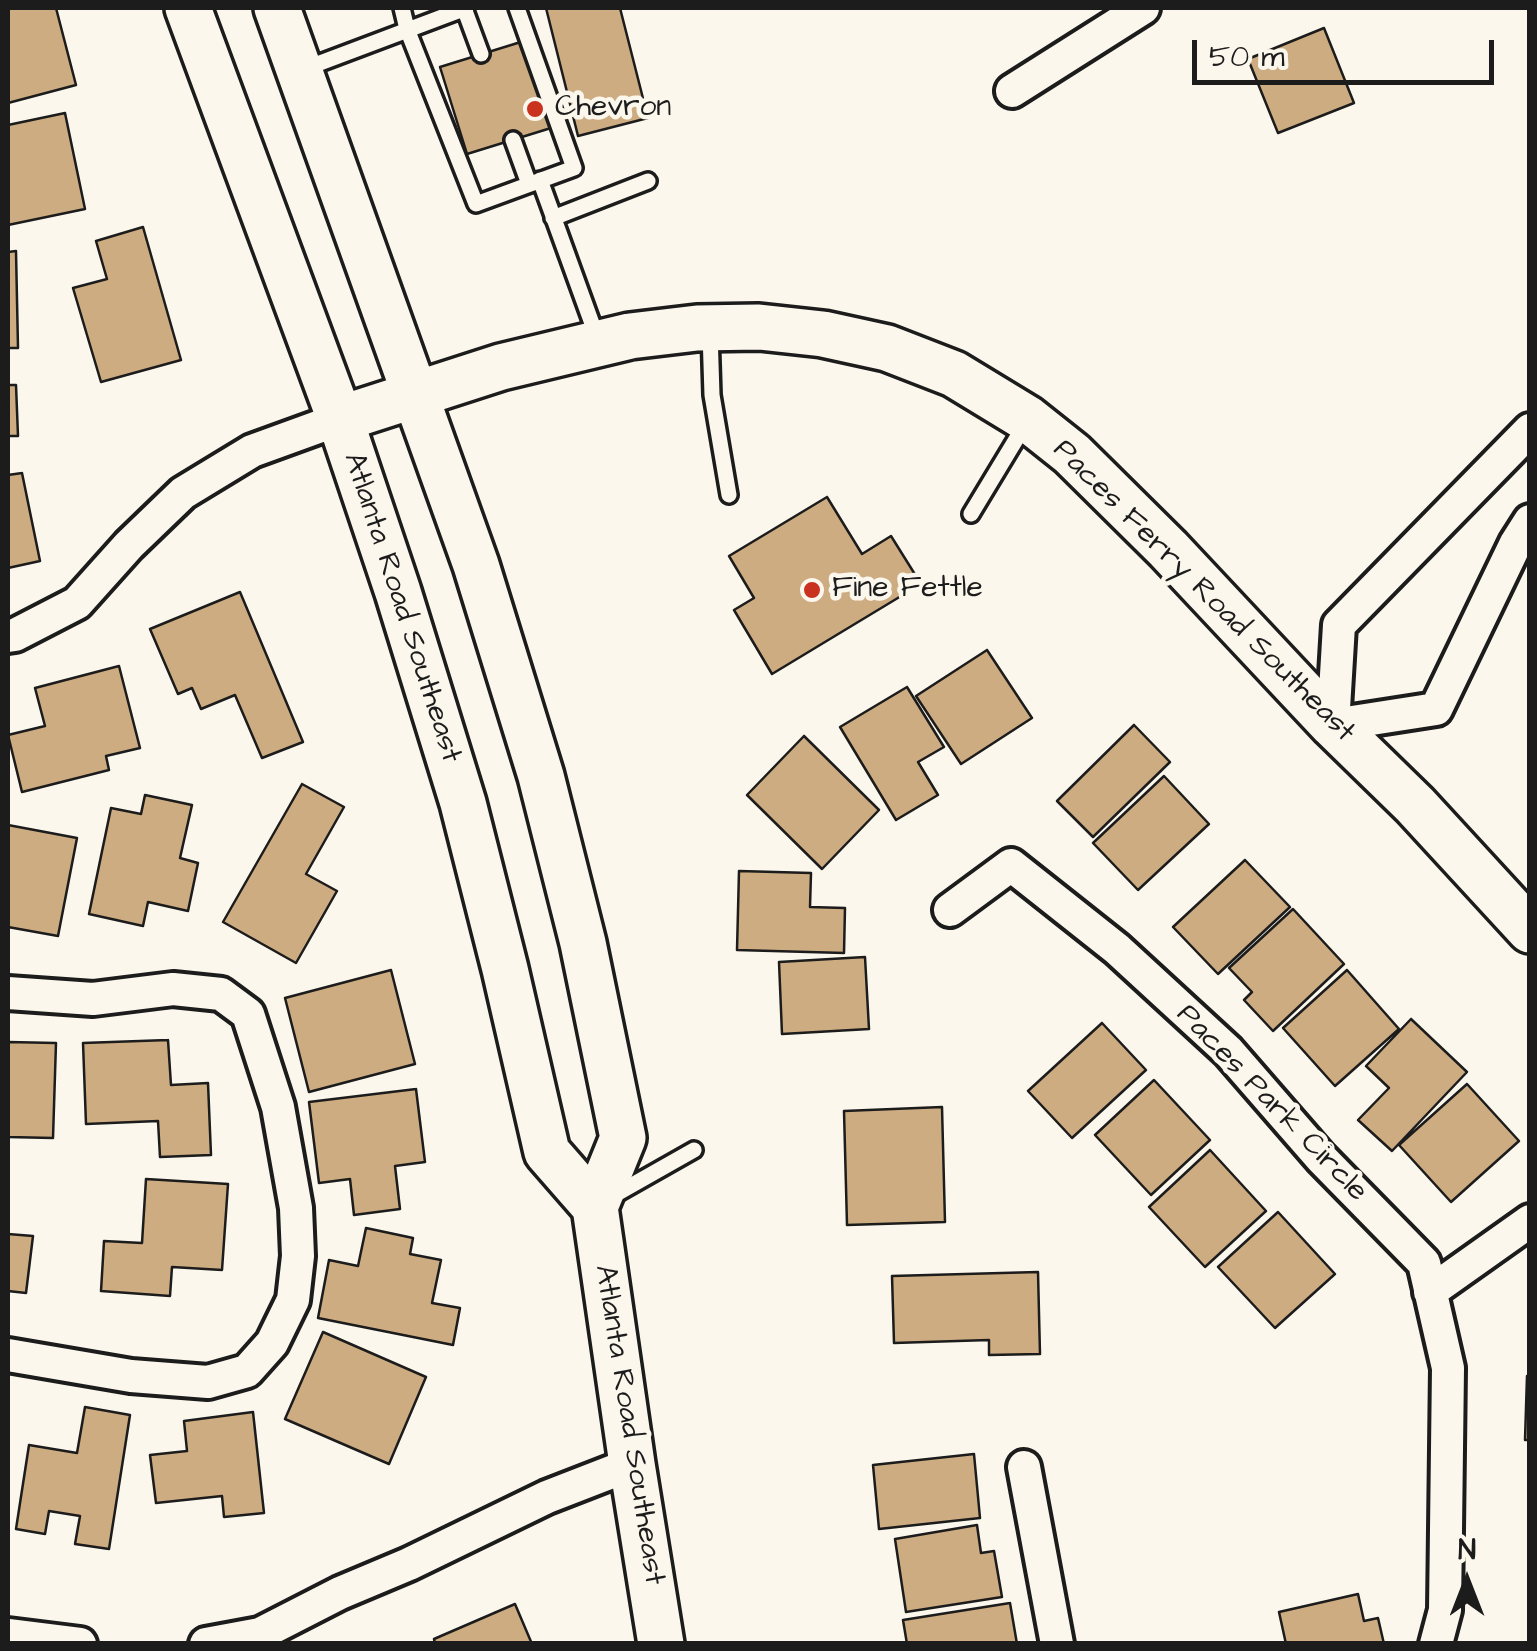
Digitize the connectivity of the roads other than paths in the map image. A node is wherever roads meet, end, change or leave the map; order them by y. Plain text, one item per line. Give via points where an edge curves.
1 (188, 8) edge
2 (277, 8) edge
3 (402, 8) edge
4 (465, 8) edge
5 (517, 8) edge
6 (1143, 8) edge
7 (407, 29) junction
8 (481, 54) dead end
9 (300, 70) junction
10 (1012, 91) dead end
11 (513, 140) dead end
12 (534, 182) junction
13 (648, 182) dead end
14 (553, 218) junction
15 (710, 328) junction
16 (600, 344) junction
17 (415, 394) junction
18 (340, 419) junction
19 (1028, 420) junction
20 (1530, 430) edge
21 (729, 495) dead end
22 (972, 514) dead end
23 (1530, 521) edge
24 (8, 636) edge
25 (1333, 726) junction
26 (950, 910) dead end
27 (1530, 930) edge
28 (8, 993) edge
29 (694, 1150) dead end
30 (594, 1207) junction
31 (1530, 1220) edge
32 (1430, 1292) junction
33 (8, 1355) edge
34 (632, 1464) junction
35 (1024, 1467) dead end
36 (8, 1635) edge
37 (80, 1644) edge
38 (206, 1644) edge
39 (661, 1644) edge
40 (1057, 1644) edge
41 (1436, 1644) edge

1 - 18 main road, Atlanta Road Southeast
2 - 9 main road
3 - 7 lane
4 - 7 lane
4 - 8 lane
5 - 12 lane via 574,168
6 - 10 street
7 - 9 lane
7 - 12 lane via 476,204
9 - 17 main road
11 - 12 lane
12 - 14 lane
13 - 14 lane
14 - 16 lane
15 - 16 main road, Paces Ferry Road Southeast
15 - 19 main road, Paces Ferry Road Southeast via 824,334 887,348 954,374
15 - 21 lane via 712,395
16 - 17 main road, Paces Ferry Road Southeast
17 - 18 main road, Paces Ferry Road Southeast
17 - 30 main road via 541,776 583,942 623,1138
18 - 24 street, Paces Ferry Road Southeast via 252,451 184,493 78,603
18 - 30 main road, Atlanta Road Southeast via 463,803 547,1152
19 - 22 lane
19 - 25 main road, Paces Ferry Road Southeast via 1168,548
20 - 25 street via 1339,624
23 - 25 street via 1436,709
25 - 27 main road, Paces Ferry Road Southeast
26 - 32 street, Paces Park Circle via 1011,864 1042,888 1228,1051 1424,1263
28 - 33 street via 92,999 173,989 221,994 248,1014 278,1107 298,1256 293,1300 272,1343 247,1371 208,1382
29 - 30 lane
30 - 34 main road, Atlanta Road Southeast
31 - 32 street
32 - 41 street, Paces Park Circle via 1448,1368 1445,1610
34 - 38 street via 548,1496 260,1634
34 - 39 main road, Atlanta Road Southeast
35 - 40 street
36 - 37 street

